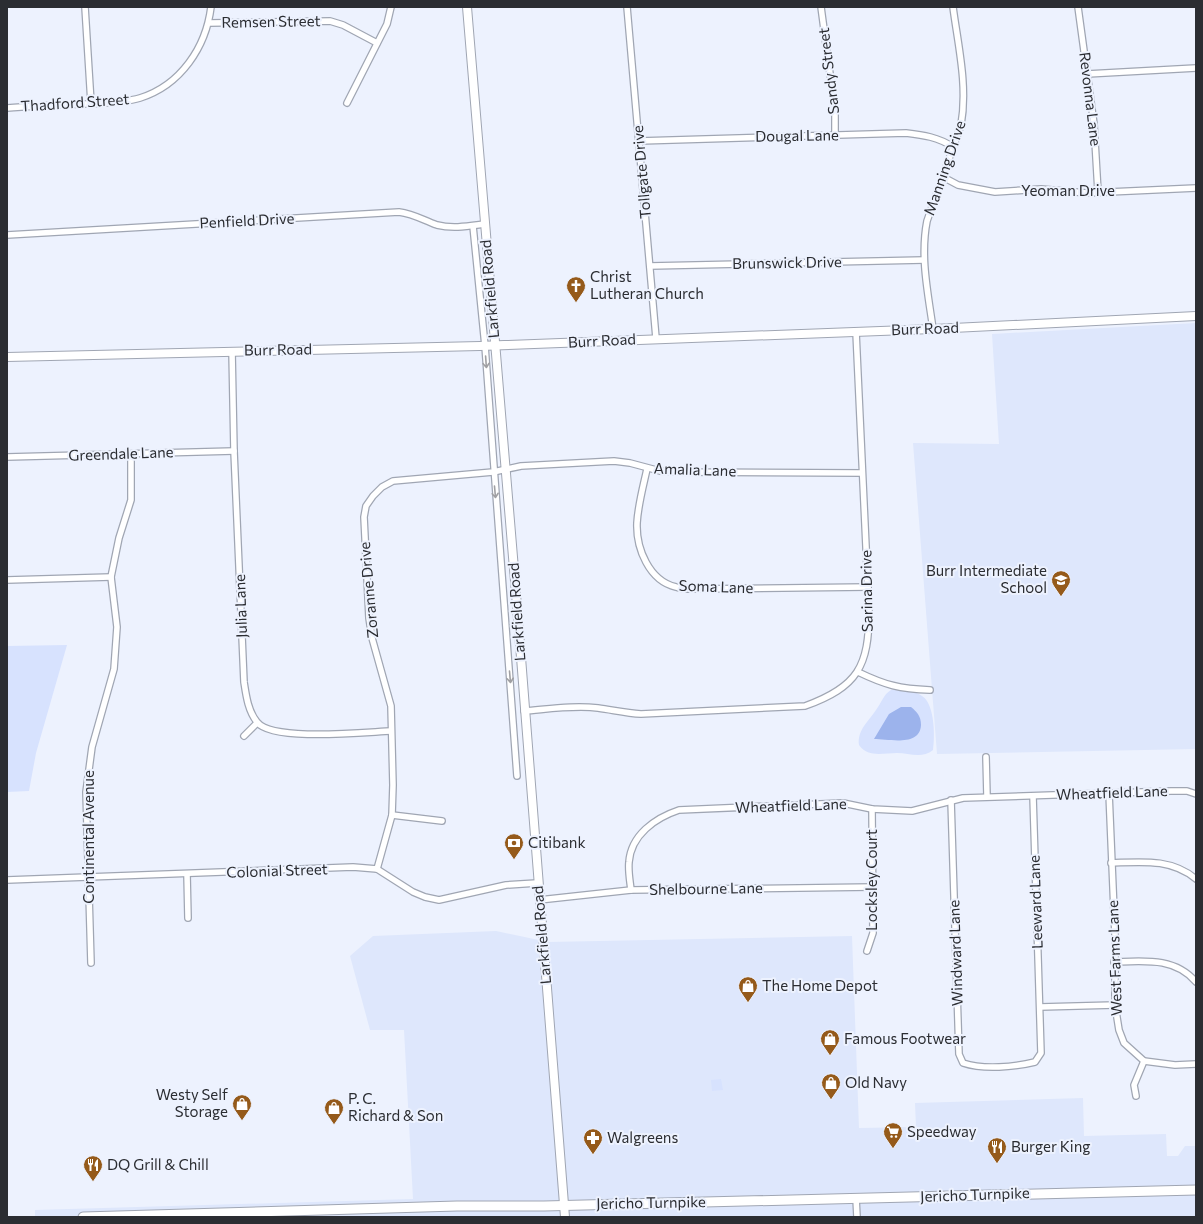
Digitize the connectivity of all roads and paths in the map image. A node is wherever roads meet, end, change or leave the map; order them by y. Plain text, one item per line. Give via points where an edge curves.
1 (86, 7) edge
2 (211, 7) edge
3 (391, 7) edge
4 (467, 7) edge
5 (627, 7) edge
6 (821, 7) edge
7 (953, 7) edge
8 (1078, 7) edge
9 (209, 23) junction
10 (377, 43) junction
11 (1196, 68) edge
12 (1087, 74) junction
13 (91, 103) junction
14 (347, 103) dead end
15 (7, 108) edge
16 (835, 135) junction
17 (639, 141) junction
18 (953, 147) junction
19 (943, 177) junction
20 (1196, 188) edge
21 (1098, 192) junction
22 (485, 224) junction
23 (473, 226) junction
24 (7, 235) edge
25 (924, 260) junction
26 (650, 266) junction
27 (1196, 316) edge
28 (933, 329) junction
29 (856, 332) junction
30 (656, 338) junction
31 (495, 345) junction
32 (484, 346) junction
33 (232, 351) junction
34 (7, 357) edge
35 (234, 451) junction
36 (131, 454) junction
37 (7, 457) edge
38 (506, 469) junction
39 (646, 469) junction
40 (493, 472) junction
41 (862, 473) junction
42 (111, 576) junction
43 (7, 580) edge
44 (868, 587) junction
45 (858, 672) junction
46 (930, 690) dead end
47 (524, 711) junction
48 (257, 723) junction
49 (391, 731) junction
50 (244, 736) dead end
51 (986, 757) dead end
52 (517, 776) dead end
53 (1109, 793) junction
54 (1196, 794) edge
55 (987, 796) junction
56 (1033, 796) junction
57 (951, 800) junction
58 (872, 809) junction
59 (392, 814) junction
60 (442, 820) dead end
61 (1111, 863) junction
62 (377, 869) junction
63 (187, 874) junction
64 (88, 878) junction
65 (1196, 879) edge
66 (7, 880) edge
67 (537, 883) junction
68 (872, 887) junction
69 (631, 890) junction
70 (539, 900) junction
71 (188, 918) dead end
72 (867, 951) dead end
73 (1114, 962) junction
74 (91, 963) dead end
75 (1196, 982) edge
76 (1115, 1005) junction
77 (1040, 1007) junction
78 (1144, 1061) junction
79 (1196, 1064) edge
80 (1005, 1065) joint
81 (1136, 1096) dead end
82 (1196, 1190) edge
83 (856, 1198) junction
84 (564, 1205) junction
85 (83, 1217) edge
86 (564, 1217) edge
87 (857, 1217) edge

1 - 13 street
2 - 9 street, Thadford Street
3 - 10 street via 387,24
4 - 22 main road, Larkfield Road
5 - 17 street, Tollgate Drive
6 - 16 street, Sandy Street via 835,111
7 - 18 street, Manning Drive via 962,71 964,110
8 - 12 street, Revonna Lane
9 - 10 street, Remsen Street via 330,21
9 - 13 street, Thadford Street via 202,42 188,65 159,90 122,102
10 - 14 street
11 - 12 street
12 - 21 street, Revonna Lane via 1096,140
13 - 15 street, Thadford Street
16 - 17 street, Dougal Lane
16 - 18 street, Dougal Lane via 906,133 943,140
17 - 26 street, Tollgate Drive
18 - 19 street, Manning Drive
19 - 21 street, Yeoman Drive via 971,188 995,192 1041,189
19 - 25 street, Manning Drive via 927,221
20 - 21 street, Yeoman Drive
22 - 23 street, Penfield Drive
22 - 31 main road, Larkfield Road
23 - 24 street, Penfield Drive via 452,227 399,212
23 - 32 street, Larkfield Road
25 - 26 street, Brunswick Drive
25 - 28 street, Manning Drive
26 - 30 street, Tollgate Drive
27 - 28 main road, Burr Road
28 - 29 main road, Burr Road
29 - 30 main road, Burr Road
29 - 41 street, Sarina Drive
30 - 31 main road, Burr Road
31 - 32 main road, Burr Road
31 - 38 main road, Larkfield Road
32 - 33 main road, Burr Road
32 -> 40 street, Larkfield Road
33 - 34 main road, Burr Road
33 - 35 street, Julia Lane
35 - 36 street, Greendale Lane
35 - 48 street, Julia Lane via 244,682 247,699
36 - 37 street, Greendale Lane
36 - 42 street, Continental Avenue via 131,500
38 - 39 street, Amalia Lane via 614,461
38 - 40 street, Zoranne Drive
38 - 47 main road, Larkfield Road
39 - 41 street, Amalia Lane via 677,472
39 - 44 street, Soma Lane via 637,525 644,556 650,570 660,580 675,587 694,589
40 - 49 street, Zoranne Drive via 393,481 382,487 366,506 364,531 370,625 391,706
40 -> 52 street, Larkfield Road
41 - 44 street, Sarina Drive
42 - 43 street
42 - 64 street, Continental Avenue via 116,648 114,669 88,770
44 - 45 street, Sarina Drive via 869,634
45 - 46 street via 882,684
45 - 47 street, Sarina Drive via 843,687 826,698 805,706 641,714 577,707
47 - 67 main road, Larkfield Road
48 - 49 street via 279,733
48 - 50 street
49 - 59 street, Zoranne Drive
51 - 55 street
53 - 54 street, Wheatfield Lane via 1187,791
53 - 56 street, Wheatfield Lane
53 - 61 street, West Farms Lane
55 - 56 street, Wheatfield Lane
55 - 57 street, Wheatfield Lane
56 - 77 street, Leeward Lane
57 - 58 street, Wheatfield Lane via 912,811
57 - 80 street, Windward Lane via 959,1054 963,1063 973,1066
58 - 68 street, Locksley Court
58 - 69 street, Wheatfield Lane via 843,803 679,810 666,814 652,822 631,850
59 - 60 street
59 - 62 street, Zoranne Drive
61 - 65 street via 1159,862 1178,868
61 - 73 street, West Farms Lane
62 - 63 street, Colonial Street via 353,867
62 - 67 street, Colonial Street via 413,892 439,900 506,885
63 - 64 street, Colonial Street
63 - 71 street
64 - 66 street, Colonial Street
64 - 74 street, Continental Avenue
67 - 70 main road, Larkfield Road
68 - 69 street, Shelbourne Lane
68 - 72 street, Locksley Court via 873,933
69 - 70 street, Shelbourne Lane
70 - 84 main road, Larkfield Road
73 - 75 street via 1144,960 1169,964 1180,968
73 - 76 street, West Farms Lane
76 - 77 street
76 - 78 street, West Farms Lane via 1124,1043
77 - 80 street, Leeward Lane via 1041,1054 1035,1062
78 - 79 street via 1175,1065
78 - 81 street via 1134,1085
82 - 83 main road, Jericho Turnpike
83 - 84 main road, Jericho Turnpike
83 - 87 street
84 - 85 main road, Jericho Turnpike
84 - 86 main road, Larkfield Road

